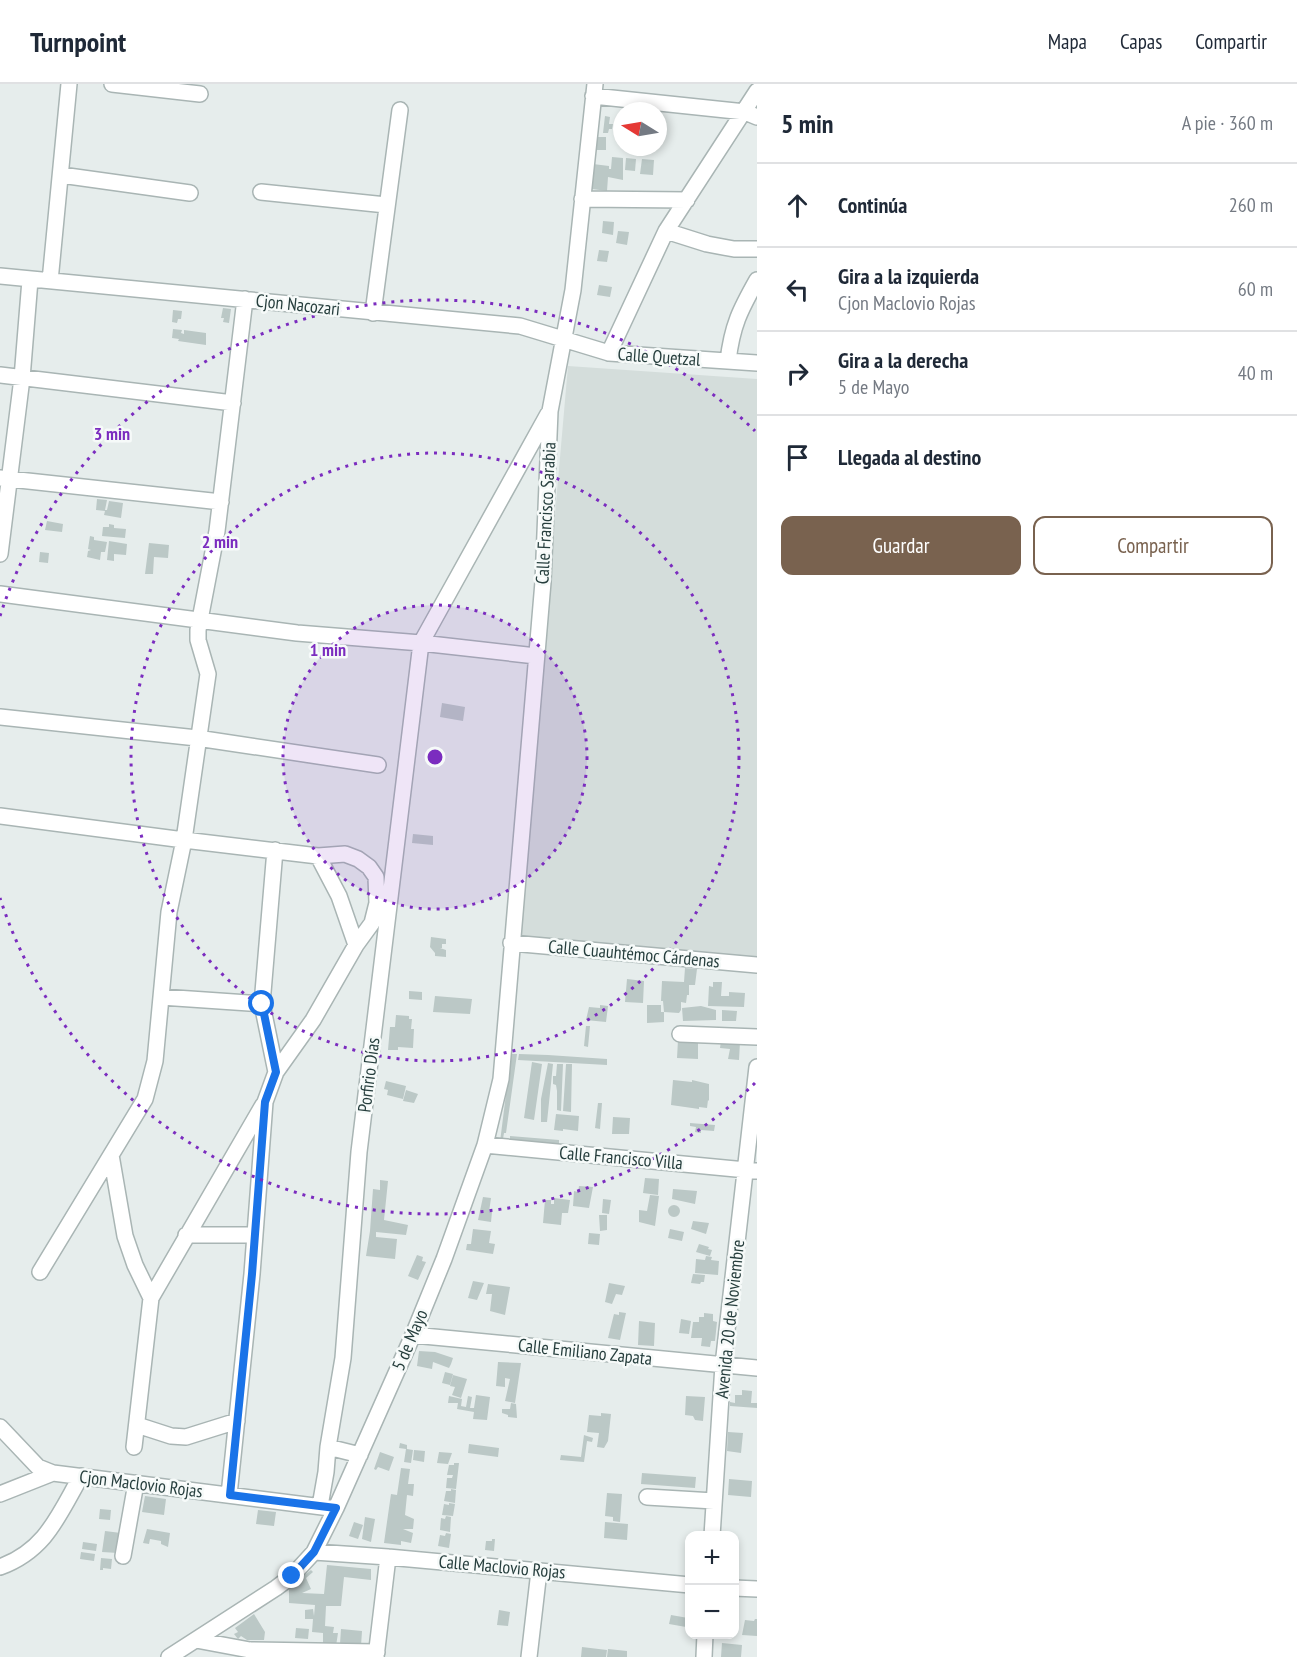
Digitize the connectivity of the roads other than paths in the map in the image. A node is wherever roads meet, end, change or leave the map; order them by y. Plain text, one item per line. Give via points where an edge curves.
1 (69, 84) edge
2 (112, 84) edge
3 (594, 90) edge
4 (757, 92) edge
5 (200, 94) dead end
6 (399, 110) dead end
7 (751, 114) edge
8 (61, 175) junction
9 (261, 192) dead end
10 (190, 193) dead end
11 (582, 199) junction
12 (687, 200) junction
13 (386, 205) junction
14 (666, 231) junction
15 (757, 249) edge
16 (0, 276) edge
17 (30, 280) junction
18 (757, 280) edge
19 (50, 281) junction
20 (245, 299) junction
21 (373, 313) junction
22 (563, 339) junction
23 (609, 353) junction
24 (728, 361) junction
25 (757, 363) edge
26 (0, 375) edge
27 (22, 378) junction
28 (233, 403) junction
29 (550, 411) junction
30 (5, 479) edge
31 (221, 502) junction
32 (0, 554) edge
33 (0, 594) edge
34 (201, 621) junction
35 (421, 643) junction
36 (536, 656) junction
37 (0, 717) edge
38 (197, 738) junction
39 (378, 765) dead end
40 (0, 816) edge
41 (184, 844) junction
42 (275, 850) junction
43 (318, 856) junction
44 (511, 943) junction
45 (356, 945) junction
46 (757, 965) edge
47 (161, 998) junction
48 (262, 1004) junction
49 (680, 1034) dead end
50 (757, 1037) edge
51 (757, 1067) edge
52 (276, 1072) junction
53 (265, 1102) junction
54 (485, 1145) junction
55 (111, 1155) junction
56 (752, 1170) edge
57 (186, 1235) junction
58 (255, 1235) junction
59 (40, 1272) dead end
60 (151, 1298) junction
61 (413, 1335) junction
62 (723, 1365) junction
63 (757, 1368) edge
64 (237, 1421) junction
65 (136, 1425) junction
66 (0, 1427) edge
67 (134, 1447) dead end
68 (328, 1447) junction
69 (360, 1455) junction
70 (53, 1473) junction
71 (81, 1476) junction
72 (136, 1483) junction
73 (0, 1494) edge
74 (230, 1495) junction
75 (647, 1497) dead end
76 (714, 1501) junction
77 (320, 1506) junction
78 (336, 1508) junction
79 (712, 1531) edge
80 (314, 1552) junction
81 (123, 1556) dead end
82 (388, 1557) junction
83 (0, 1567) edge
84 (539, 1571) junction
85 (685, 1585) edge
86 (739, 1588) edge
87 (757, 1589) edge
88 (705, 1639) edge
89 (196, 1640) junction
90 (377, 1654) edge
91 (169, 1657) edge
92 (529, 1657) edge
93 (704, 1657) edge

1 - 8 street
2 - 5 street
3 - 7 street
3 - 11 street, Calle Francisco Sarabia
4 - 7 street
6 - 13 street
7 - 12 street
8 - 10 street
8 - 19 street
9 - 13 street
11 - 12 street
11 - 22 street, Calle Francisco Sarabia via 573,290
12 - 14 street
13 - 21 street
14 - 15 street via 707,244
14 - 23 street
16 - 17 street, Cjon Nacozari
17 - 19 street, Cjon Nacozari
17 - 27 street
18 - 24 street via 736,318
19 - 20 street, Cjon Nacozari
20 - 21 street, Cjon Nacozari
20 - 28 street
21 - 22 street, Cjon Nacozari via 520,326
22 - 23 street, Calle Quetzal
22 - 29 street, Calle Francisco Sarabia
23 - 24 street, Calle Quetzal
24 - 25 street, Calle Quetzal
26 - 27 street
27 - 28 street
27 - 30 street
28 - 31 street
29 - 35 street
29 - 36 street, Calle Francisco Sarabia
30 - 31 street
30 - 32 street
31 - 34 street
33 - 34 street
34 - 35 street
34 - 38 street via 198,640 208,674
35 - 36 street
35 - 68 street, Porfirio Días via 359,1152 343,1358
36 - 44 street, Calle Francisco Sarabia
37 - 38 street
38 - 39 street
38 - 41 street
40 - 41 street
41 - 42 street
41 - 47 street via 169,912
42 - 43 street
42 - 48 street
43 - 45 street via 339,896
43 - 45 street via 345,854 369,867 376,877 377,903 372,922
44 - 46 street, Calle Cuauhtémoc Cárdenas
44 - 54 street, 5 de Mayo via 501,1079
45 - 52 street via 313,1020
47 - 48 street
47 - 55 street via 155,1061 145,1099
48 - 52 street
49 - 50 street
51 - 56 street, Avenida 20 de Noviembre
52 - 53 street
53 - 57 street
53 - 58 street
54 - 56 street, Calle Francisco Villa
54 - 61 street, 5 de Mayo
55 - 59 street
55 - 60 street via 125,1236
56 - 62 street, Avenida 20 de Noviembre
57 - 58 street
57 - 60 street
58 - 64 street
60 - 65 street
61 - 62 street, Calle Emiliano Zapata
61 - 69 street, 5 de Mayo
62 - 63 street, Calle Emiliano Zapata
62 - 76 street, Avenida 20 de Noviembre
64 - 65 street via 186,1437
64 - 74 street
65 - 67 street
66 - 70 street via 38,1467
68 - 69 street
68 - 77 street, Porfirio Días
69 - 78 street, 5 de Mayo
70 - 71 street, Cjon Maclovio Rojas
70 - 73 street
71 - 72 street, Cjon Maclovio Rojas
71 - 83 street via 33,1551
72 - 74 street, Cjon Maclovio Rojas
72 - 81 street
74 - 77 street, Cjon Maclovio Rojas
75 - 76 street
76 - 79 street, Avenida 20 de Noviembre
77 - 78 street, Cjon Maclovio Rojas
78 - 80 street, 5 de Mayo
80 - 82 street, Calle Maclovio Rojas
80 - 89 street, 5 de Mayo via 276,1588
82 - 84 street, Calle Maclovio Rojas
82 - 90 street
84 - 85 street, Calle Maclovio Rojas
84 - 92 street
86 - 87 street
88 - 93 street
89 - 90 street via 250,1650
89 - 91 street, 5 de Mayo

